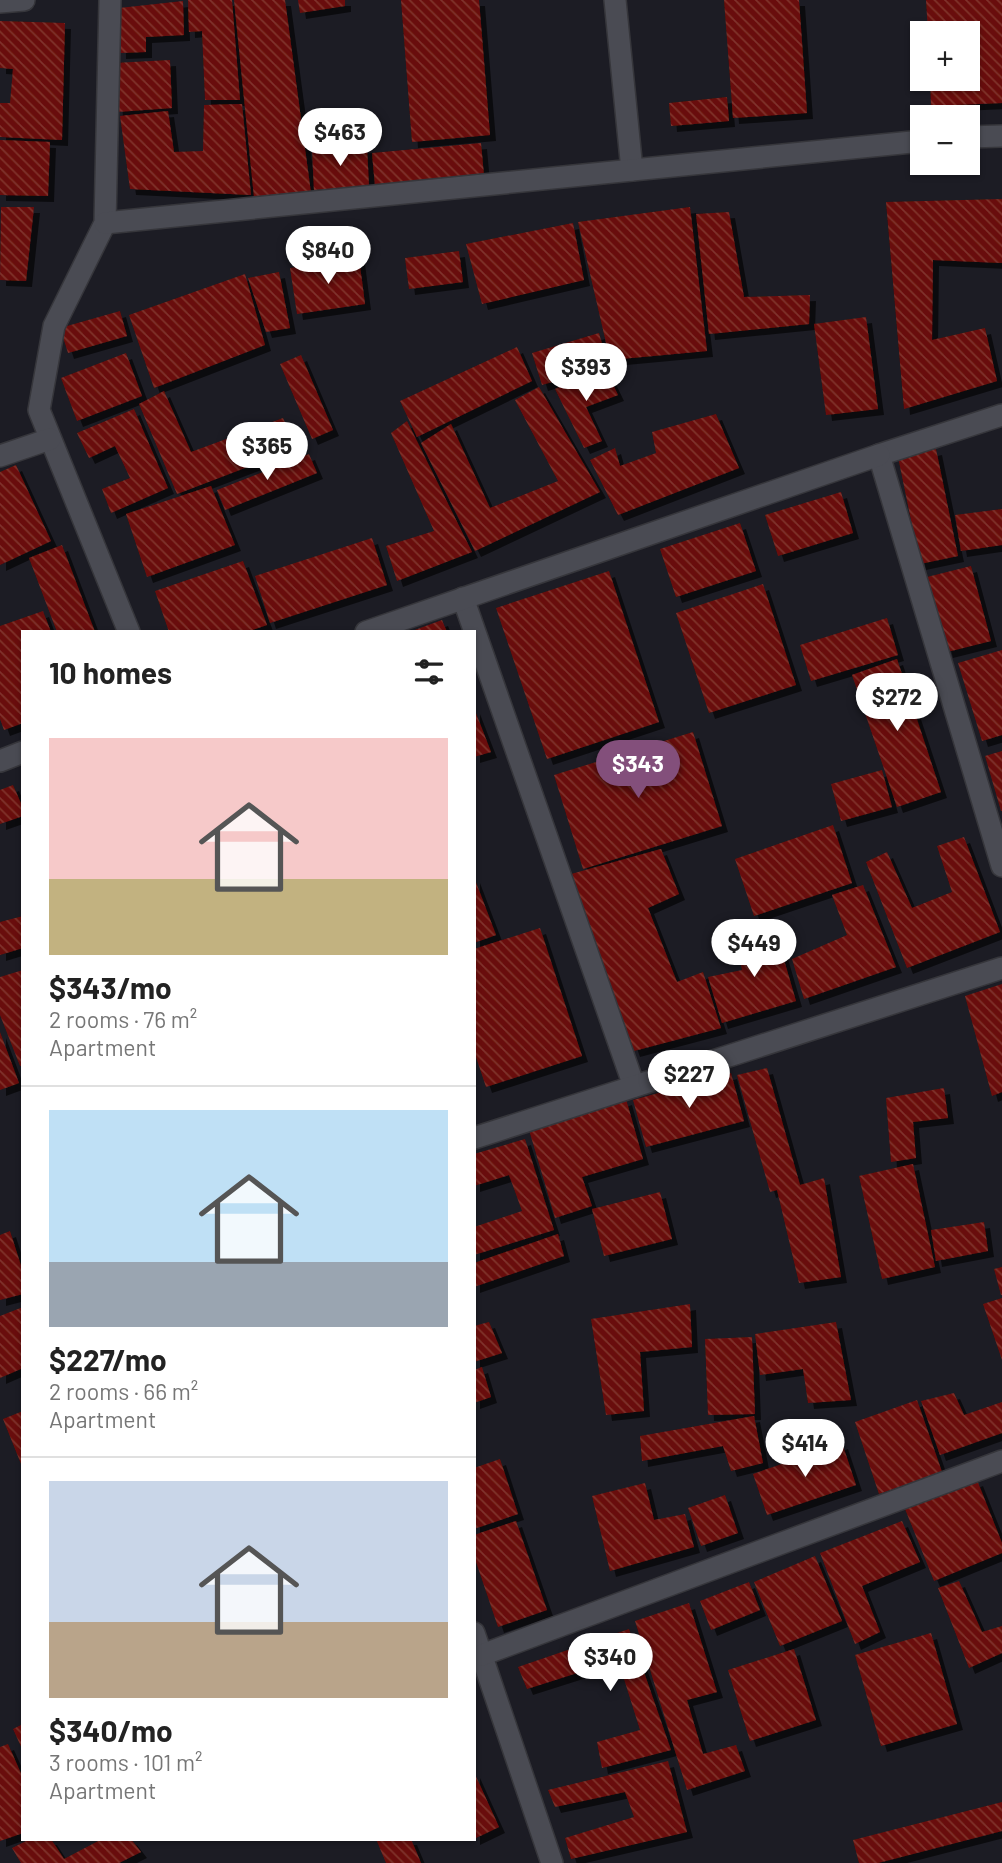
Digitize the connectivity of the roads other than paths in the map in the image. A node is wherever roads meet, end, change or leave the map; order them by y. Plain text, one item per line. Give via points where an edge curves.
1 (24, 0) edge
2 (110, 0) edge
3 (615, 0) edge
4 (0, 2) edge
5 (1002, 136) edge
6 (980, 137) edge
7 (910, 142) edge
8 (632, 170) junction
9 (105, 223) junction
10 (1002, 415) edge
11 (51, 439) junction
12 (879, 455) junction
13 (0, 456) edge
14 (463, 598) junction
15 (128, 630) edge
16 (372, 630) edge
17 (474, 630) edge
18 (476, 635) edge
19 (21, 753) edge
20 (0, 761) edge
21 (1002, 866) edge
22 (1002, 968) edge
23 (634, 1086) junction
24 (476, 1137) edge
25 (1002, 1461) edge
26 (476, 1639) edge
27 (482, 1656) junction
28 (552, 1863) edge

1 - 4 street
2 - 9 street
3 - 8 street
5 - 6 street
7 - 8 street
8 - 9 street
9 - 11 street via 54,326 38,410
10 - 12 street
11 - 13 street
11 - 15 street
12 - 14 street
12 - 21 street
14 - 16 street
14 - 17 street
18 - 23 street
19 - 20 street
22 - 23 street
23 - 24 street
25 - 27 street
26 - 27 street
27 - 28 street

